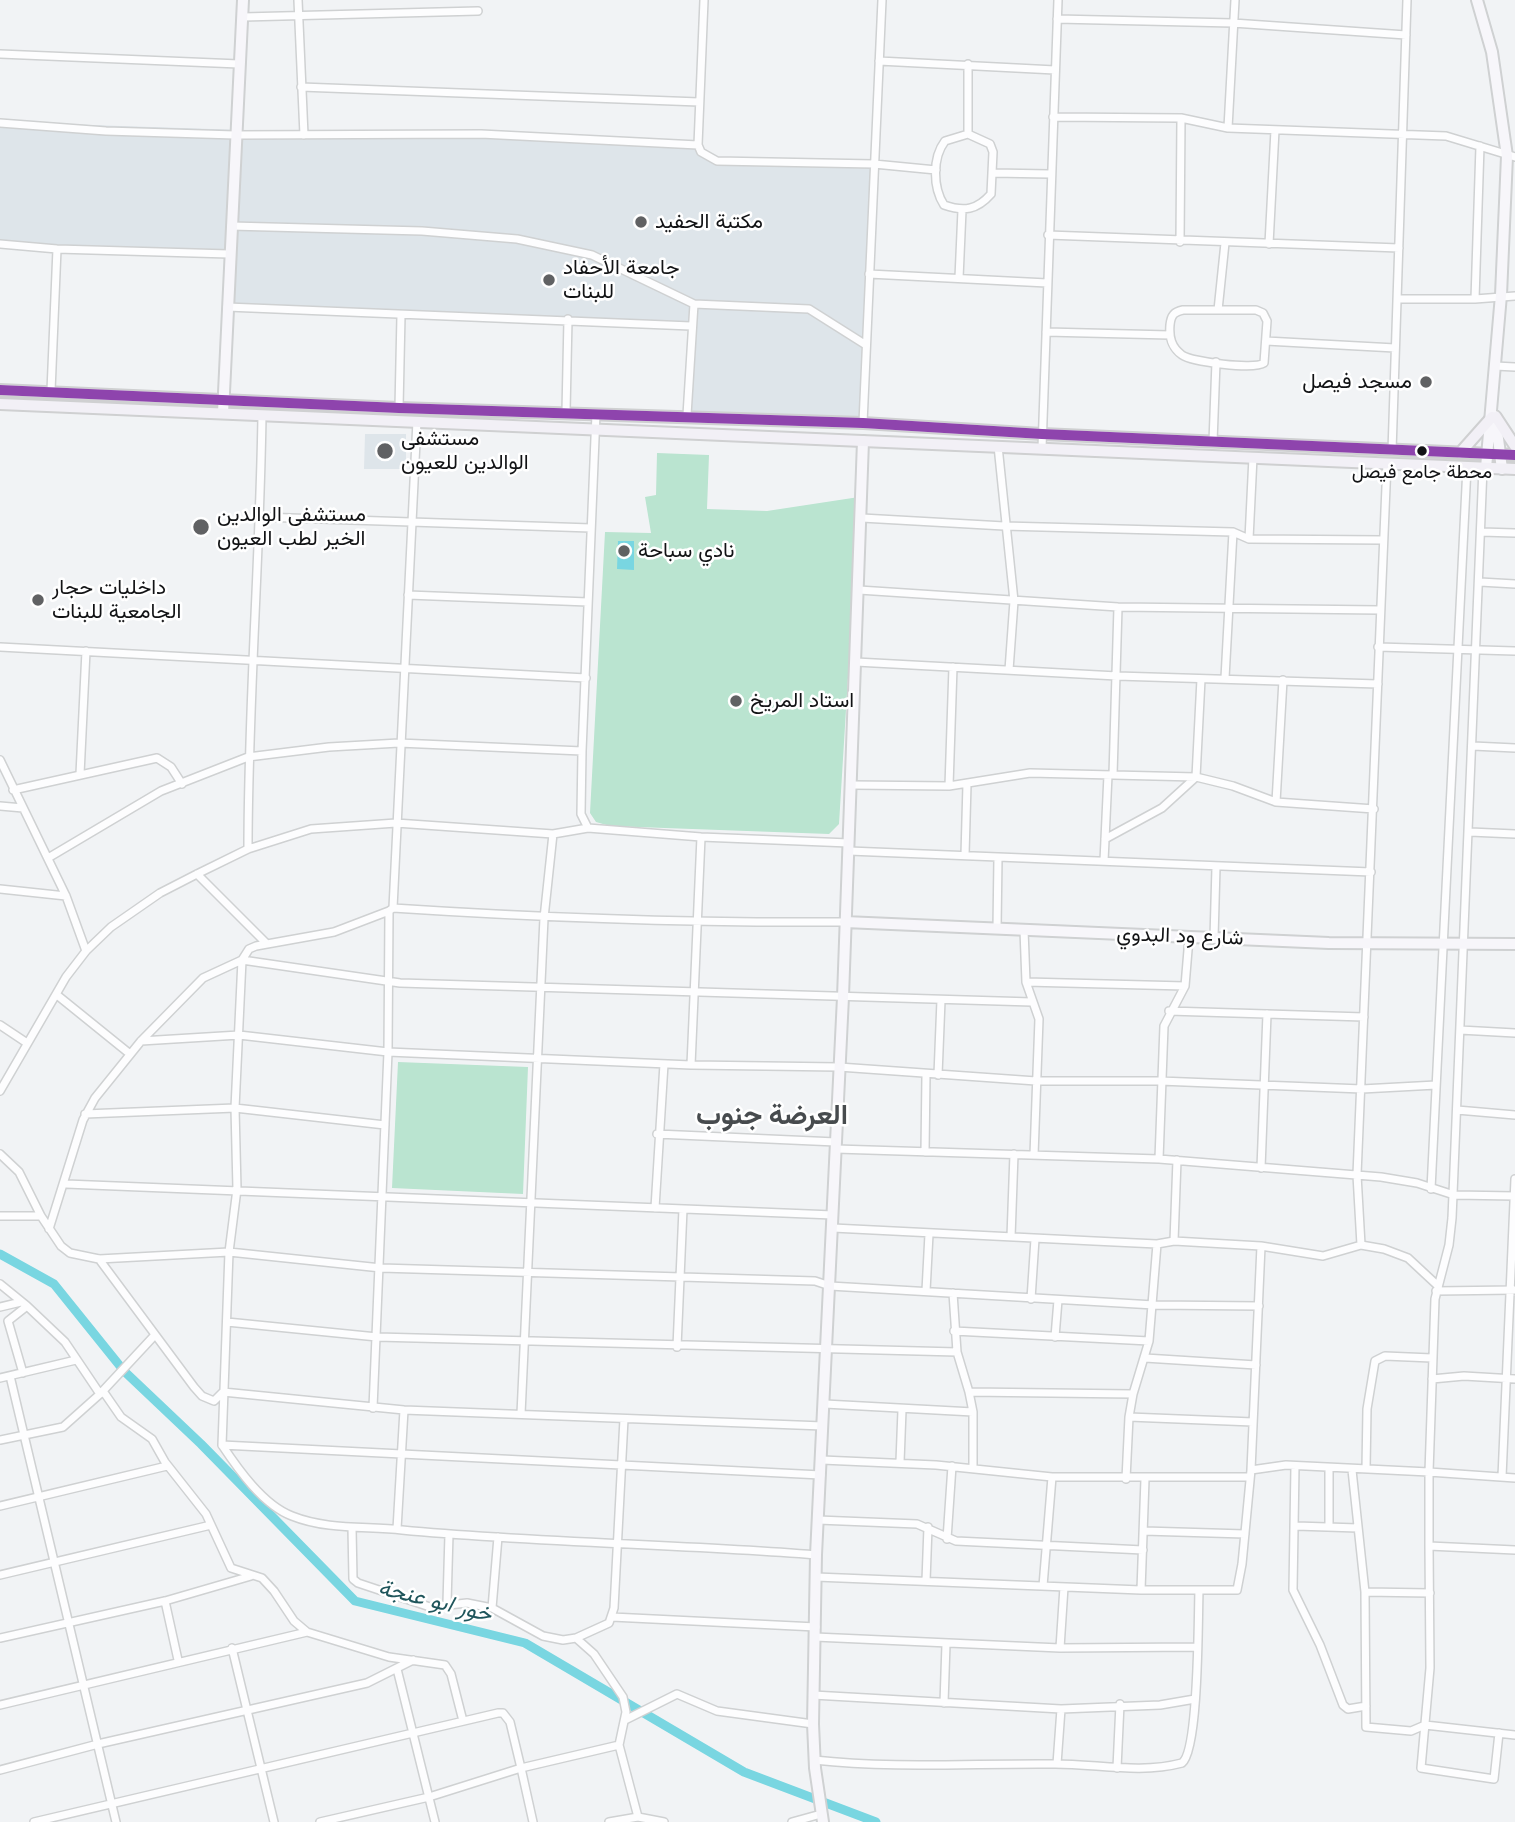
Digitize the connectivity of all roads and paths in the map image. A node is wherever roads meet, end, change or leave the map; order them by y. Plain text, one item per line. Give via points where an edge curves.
1 (243, 0) edge
2 (298, 0) edge
3 (704, 0) edge
4 (882, 0) edge
5 (1058, 0) edge
6 (1235, 0) edge
7 (1407, 0) edge
8 (1477, 0) edge
9 (478, 10) dead end
10 (299, 15) junction
11 (243, 17) junction
12 (1057, 19) junction
13 (1233, 23) junction
14 (1406, 35) junction
15 (0, 54) edge
16 (879, 61) junction
17 (239, 64) junction
18 (968, 64) junction
19 (1055, 70) junction
20 (301, 87) junction
21 (699, 102) junction
22 (1053, 117) junction
23 (1181, 118) junction
24 (0, 123) edge
25 (1228, 128) junction
26 (1275, 130) junction
27 (968, 134) junction
28 (235, 135) junction
29 (304, 135) junction
30 (1403, 135) junction
31 (698, 145) junction
32 (1480, 146) junction
33 (1511, 156) edge
34 (874, 164) junction
35 (936, 170) junction
36 (993, 173) junction
37 (1050, 174) junction
38 (962, 210) junction
39 (1510, 222) edge
40 (231, 226) junction
41 (1048, 235) junction
42 (1180, 242) junction
43 (1225, 243) junction
44 (0, 244) edge
45 (1269, 244) junction
46 (1399, 248) junction
47 (57, 249) junction
48 (229, 254) junction
49 (869, 274) junction
50 (959, 278) junction
51 (1047, 283) junction
52 (1502, 295) junction
53 (1515, 296) edge
54 (1397, 299) junction
55 (1475, 299) junction
56 (694, 304) junction
57 (228, 307) junction
58 (1219, 310) junction
59 (401, 315) junction
60 (568, 319) junction
61 (691, 326) junction
62 (1046, 332) junction
63 (1170, 335) junction
64 (1266, 341) junction
65 (866, 345) junction
66 (1395, 348) junction
67 (1216, 362) junction
68 (1495, 366) junction
69 (1515, 367) edge
70 (0, 390) edge
71 (51, 391) junction
72 (224, 398) junction
73 (0, 404) edge
74 (399, 408) junction
75 (566, 412) junction
76 (223, 413) junction
77 (596, 414) junction
78 (262, 415) junction
79 (687, 415) junction
80 (1494, 417) junction
81 (417, 421) junction
82 (863, 423) junction
83 (595, 429) junction
84 (1042, 434) junction
85 (863, 441) junction
86 (1213, 442) junction
87 (998, 446) junction
88 (1515, 446) edge
89 (1042, 448) junction
90 (1392, 451) junction
91 (1460, 453) junction
92 (1487, 454) junction
93 (1502, 454) junction
94 (1515, 455) edge
95 (1253, 457) junction
96 (1387, 463) junction
97 (1467, 467) junction
98 (1484, 468) junction
99 (1502, 469) junction
100 (1515, 469) edge
101 (261, 517) junction
102 (862, 518) junction
103 (412, 525) junction
104 (1004, 526) junction
105 (591, 528) junction
106 (1481, 532) junction
107 (1233, 533) junction
108 (1515, 533) edge
109 (1249, 539) junction
110 (1383, 540) junction
111 (1480, 582) junction
112 (1515, 583) edge
113 (859, 590) junction
114 (408, 595) junction
115 (1014, 601) junction
116 (588, 602) junction
117 (1118, 607) junction
118 (1229, 610) junction
119 (1380, 610) junction
120 (0, 647) edge
121 (1378, 648) junction
122 (86, 651) junction
123 (1458, 651) junction
124 (1476, 652) junction
125 (1515, 652) edge
126 (254, 660) junction
127 (856, 662) junction
128 (953, 667) junction
129 (403, 670) junction
130 (1009, 670) junction
131 (1117, 676) junction
132 (586, 678) junction
133 (1225, 678) junction
134 (1201, 679) junction
135 (1283, 680) junction
136 (1378, 684) junction
137 (399, 743) junction
138 (1473, 746) junction
139 (1515, 748) edge
140 (582, 751) junction
141 (248, 757) junction
142 (0, 760) edge
143 (80, 774) junction
144 (1110, 775) junction
145 (1196, 777) junction
146 (182, 784) junction
147 (967, 784) junction
148 (852, 785) junction
149 (949, 786) junction
150 (13, 790) junction
151 (1276, 802) junction
152 (0, 806) edge
153 (23, 808) junction
154 (1374, 809) junction
155 (396, 823) junction
156 (588, 828) junction
157 (1470, 832) junction
158 (552, 834) junction
159 (1515, 834) edge
160 (702, 837) junction
161 (1105, 839) junction
162 (849, 847) junction
163 (248, 849) junction
164 (965, 855) junction
165 (48, 858) junction
166 (998, 858) junction
167 (1104, 861) junction
168 (1216, 867) junction
169 (1371, 872) junction
170 (197, 874) junction
171 (0, 889) edge
172 (66, 896) junction
173 (391, 909) junction
174 (544, 918) junction
175 (845, 922) junction
176 (698, 923) junction
177 (997, 929) junction
178 (1024, 930) junction
179 (1189, 938) junction
180 (1213, 938) junction
181 (266, 943) junction
182 (1442, 943) junction
183 (1463, 943) junction
184 (1368, 944) junction
185 (1515, 944) edge
186 (86, 951) junction
187 (242, 960) junction
188 (390, 982) junction
189 (1026, 982) junction
190 (1185, 986) junction
191 (540, 988) junction
192 (694, 993) junction
193 (57, 995) junction
194 (843, 997) junction
195 (942, 1000) junction
196 (1032, 1002) junction
197 (1169, 1011) junction
198 (1268, 1014) junction
199 (1364, 1017) junction
200 (0, 1025) edge
201 (1460, 1030) junction
202 (1515, 1033) edge
203 (239, 1035) junction
204 (141, 1041) junction
205 (27, 1043) junction
206 (388, 1052) junction
207 (130, 1054) junction
208 (537, 1059) junction
209 (664, 1064) junction
210 (691, 1066) junction
211 (839, 1067) junction
212 (926, 1075) junction
213 (938, 1075) junction
214 (1036, 1081) junction
215 (1160, 1081) junction
216 (1264, 1084) junction
217 (1436, 1085) junction
218 (1362, 1089) junction
219 (0, 1091) edge
220 (235, 1108) junction
221 (1457, 1110) junction
222 (85, 1114) junction
223 (1515, 1115) edge
224 (385, 1125) junction
225 (657, 1134) junction
226 (836, 1146) junction
227 (925, 1152) junction
228 (0, 1154) edge
229 (1014, 1154) junction
230 (1034, 1156) junction
231 (1159, 1159) junction
232 (1177, 1160) junction
233 (1261, 1168) junction
234 (1357, 1175) junction
235 (1515, 1179) edge
236 (66, 1184) junction
237 (237, 1189) junction
238 (1431, 1189) junction
239 (383, 1195) junction
240 (1454, 1195) junction
241 (1515, 1196) edge
242 (531, 1202) junction
243 (655, 1208) junction
244 (683, 1209) junction
245 (833, 1215) junction
246 (0, 1216) edge
247 (41, 1216) junction
248 (833, 1228) junction
249 (50, 1229) junction
250 (929, 1234) junction
251 (1011, 1237) junction
252 (1035, 1238) junction
253 (1174, 1241) junction
254 (1157, 1244) junction
255 (1261, 1245) junction
256 (1361, 1245) junction
257 (229, 1252) junction
258 (99, 1259) junction
259 (380, 1268) junction
260 (528, 1274) junction
261 (679, 1278) junction
262 (0, 1284) edge
263 (830, 1286) junction
264 (1436, 1288) junction
265 (1513, 1290) edge
266 (926, 1291) junction
267 (953, 1293) junction
268 (1031, 1299) junction
269 (1058, 1300) junction
270 (24, 1304) junction
271 (1154, 1305) junction
272 (1259, 1306) junction
273 (0, 1307) edge
274 (227, 1322) junction
275 (954, 1331) junction
276 (154, 1336) junction
277 (377, 1337) junction
278 (1055, 1337) junction
279 (1149, 1341) junction
280 (524, 1343) junction
281 (677, 1347) junction
282 (828, 1349) junction
283 (957, 1352) junction
284 (1145, 1358) junction
285 (1432, 1358) junction
286 (76, 1360) junction
287 (1256, 1365) junction
288 (23, 1373) junction
289 (10, 1376) junction
290 (0, 1378) edge
291 (1432, 1379) junction
292 (1511, 1379) edge
293 (223, 1392) junction
294 (969, 1392) junction
295 (102, 1393) junction
296 (1132, 1394) junction
297 (825, 1404) junction
298 (373, 1408) junction
299 (404, 1410) junction
300 (902, 1410) junction
301 (973, 1412) junction
302 (521, 1414) junction
303 (1129, 1417) junction
304 (624, 1419) junction
305 (1253, 1422) junction
306 (823, 1426) junction
307 (24, 1434) junction
308 (0, 1440) edge
309 (222, 1445) junction
310 (404, 1456) junction
311 (822, 1460) junction
312 (900, 1462) junction
313 (620, 1465) junction
314 (167, 1466) junction
315 (952, 1466) junction
316 (1295, 1466) junction
317 (973, 1468) junction
318 (1329, 1468) junction
319 (1366, 1469) junction
320 (1352, 1470) junction
321 (1429, 1472) junction
322 (1250, 1473) junction
323 (822, 1475) junction
324 (1052, 1477) junction
325 (1502, 1477) junction
326 (1515, 1478) edge
327 (1126, 1479) junction
328 (1145, 1479) junction
329 (38, 1496) junction
330 (0, 1506) edge
331 (818, 1520) junction
332 (211, 1525) junction
333 (1296, 1526) junction
334 (928, 1527) junction
335 (1329, 1527) junction
336 (352, 1528) junction
337 (1358, 1528) junction
338 (397, 1529) junction
339 (1144, 1531) junction
340 (449, 1534) junction
341 (1245, 1534) junction
342 (498, 1537) junction
343 (947, 1539) junction
344 (616, 1542) junction
345 (1047, 1546) junction
346 (1429, 1546) junction
347 (1143, 1550) junction
348 (1515, 1550) edge
349 (816, 1555) junction
350 (54, 1560) junction
351 (0, 1575) edge
352 (251, 1576) junction
353 (816, 1577) junction
354 (926, 1581) junction
355 (1044, 1586) junction
356 (1065, 1587) junction
357 (1141, 1590) junction
358 (1199, 1591) junction
359 (1365, 1591) junction
360 (1430, 1592) junction
361 (165, 1601) junction
362 (447, 1603) junction
363 (492, 1608) junction
364 (612, 1617) junction
365 (68, 1621) junction
366 (307, 1632) junction
367 (816, 1632) junction
368 (0, 1638) edge
369 (576, 1638) junction
370 (946, 1644) junction
371 (1197, 1647) junction
372 (232, 1648) junction
373 (1060, 1648) junction
374 (178, 1660) junction
375 (413, 1660) junction
376 (397, 1670) junction
377 (84, 1687) junction
378 (813, 1695) junction
379 (1195, 1699) junction
380 (944, 1703) junction
381 (1120, 1704) junction
382 (0, 1705) edge
383 (1366, 1706) junction
384 (1061, 1709) junction
385 (247, 1712) junction
386 (625, 1720) junction
387 (463, 1721) junction
388 (813, 1724) junction
389 (1425, 1725) junction
390 (413, 1732) junction
391 (1499, 1733) junction
392 (1515, 1735) edge
393 (97, 1744) junction
394 (619, 1745) junction
395 (1056, 1763) junction
396 (814, 1764) junction
397 (521, 1768) junction
398 (1117, 1768) junction
399 (261, 1769) junction
400 (0, 1770) edge
401 (429, 1797) junction
402 (112, 1805) junction
403 (822, 1816) edge
404 (638, 1818) junction
405 (34, 1822) edge
406 (116, 1822) edge
407 (274, 1822) edge
408 (320, 1822) edge
409 (435, 1822) edge
410 (533, 1822) edge
411 (609, 1822) edge
412 (664, 1822) edge
413 (792, 1822) edge

1 - 11 street
2 - 10 street
3 - 21 street
4 - 16 street
5 - 12 street
6 - 13 street
7 - 14 street
8 - 33 street via 1492,52
9 - 10 street
10 - 11 street
10 - 20 street
11 - 17 street
12 - 13 street
12 - 19 street
13 - 14 street
13 - 25 street
14 - 30 street
15 - 17 street
16 - 18 street
16 - 34 street
17 - 28 street
18 - 19 street
18 - 27 street
19 - 22 street
20 - 21 street
20 - 29 street
21 - 31 street
22 - 23 street
22 - 37 street
23 - 25 street
23 - 42 street
24 - 28 street
25 - 26 street
26 - 30 street
26 - 45 street
27 - 35 street via 944,141
27 - 36 street via 990,145
28 - 29 street
28 - 40 street
29 - 31 street via 481,134
30 - 32 street via 1446,136
30 - 46 street
31 - 34 street via 705,156 717,161
32 - 33 street
32 - 55 street
33 - 39 street
34 - 35 street
34 - 49 street
35 - 38 street via 937,195 944,205
36 - 37 street
36 - 38 street via 991,194 975,208
37 - 41 street
38 - 50 street
39 - 52 street
40 - 48 street
40 - 56 street via 469,233 517,239 592,255
41 - 42 street
41 - 51 street
42 - 43 street
43 - 45 street
43 - 58 street
44 - 47 street
45 - 46 street
46 - 54 street
47 - 48 street
47 - 71 street
48 - 57 street
49 - 50 street
49 - 65 street
50 - 51 street
51 - 62 street
52 - 53 street
52 - 55 street
52 - 68 street
54 - 55 street
54 - 66 street
56 - 61 street
56 - 65 street via 809,309
57 - 59 street
57 - 72 street
58 - 63 street via 1177,311 1170,319
58 - 64 street via 1263,313
59 - 60 street
59 - 74 street
60 - 61 street
60 - 75 street
61 - 79 street
62 - 63 street
62 - 84 street
63 - 67 street via 1175,348 1186,357
64 - 66 street
64 - 67 street via 1265,359 1259,366
65 - 82 street
66 - 90 street
67 - 86 street
68 - 69 street
68 - 80 street
70 - 71 main road
71 - 72 main road
72 - 74 main road
72 - 76 street
73 - 76 main road
74 - 75 main road
75 - 77 main road
76 - 78 main road
77 - 79 main road
77 - 83 street
78 - 81 main road
78 - 101 street
79 - 82 main road
80 - 88 main road
80 - 91 main road
80 - 92 street
80 - 93 street
81 - 83 main road
81 - 103 street
82 - 84 main road
83 - 85 main road
83 - 105 street
84 - 86 main road
84 - 89 street
85 - 87 main road
85 - 102 street
86 - 90 main road
87 - 89 main road
87 - 104 street
89 - 95 main road
90 - 91 main road
91 - 92 main road
92 - 93 main road
92 - 98 street
93 - 94 main road
93 - 99 street
95 - 96 main road
95 - 109 street
96 - 97 main road
96 - 110 street
97 - 98 main road
97 - 123 street
98 - 99 main road
98 - 106 street
99 - 100 main road
101 - 103 street
101 - 126 street
102 - 104 street
102 - 113 street
103 - 105 street
103 - 114 street
104 - 107 street
104 - 115 street
105 - 116 street
106 - 108 street
106 - 111 street
107 - 109 street
107 - 118 street
109 - 110 street
110 - 119 street
111 - 112 street
111 - 124 street
113 - 115 street
113 - 127 street
114 - 116 street
114 - 129 street
115 - 117 street
115 - 130 street
116 - 132 street
117 - 118 street
117 - 131 street
118 - 119 street
118 - 133 street
119 - 121 street
120 - 122 street
121 - 123 street
121 - 136 street
122 - 126 street
122 - 143 street
123 - 124 street
123 - 182 street
124 - 125 street
124 - 138 street
126 - 129 street
126 - 141 street
127 - 128 street
127 - 148 street
128 - 130 street
128 - 149 street
129 - 132 street
129 - 137 street
130 - 131 street
131 - 134 street
131 - 144 street
132 - 140 street
133 - 134 street
133 - 135 street
134 - 145 street
135 - 136 street
135 - 151 street
136 - 154 street
137 - 140 street
137 - 141 street
137 - 155 street
138 - 139 street
138 - 157 street
140 - 156 street via 582,814
141 - 146 street
141 - 163 street
142 - 150 street
143 - 146 street via 157,758 171,767
143 - 150 street
144 - 145 street
144 - 147 street via 1012,774
144 - 161 street
145 - 151 street
145 - 161 street via 1162,808
146 - 165 street via 162,791
147 - 149 street
147 - 164 street
148 - 149 street
148 - 162 street
150 - 153 street
151 - 154 street
152 - 153 street
153 - 165 street
154 - 169 street
155 - 158 street
155 - 163 street via 311,829
155 - 173 street
156 - 158 street
156 - 160 street
157 - 159 street
157 - 183 street
158 - 174 street
160 - 162 street
160 - 176 street
161 - 167 street
162 - 164 street
162 - 175 street
163 - 170 street
164 - 166 street
165 - 172 street
166 - 167 street
166 - 177 street
167 - 168 street
168 - 169 street
168 - 180 street
169 - 184 street
170 - 181 street
170 - 186 street via 133,910
171 - 172 street
172 - 186 street
173 - 174 street
173 - 181 street via 334,932
173 - 188 street
174 - 176 street
174 - 191 street
175 - 176 street
175 - 177 street, شارع ود البدوي
175 - 194 street
176 - 192 street
177 - 178 street, شارع ود البدوي
178 - 179 street, شارع ود البدوي
178 - 189 street
179 - 180 street, شارع ود البدوي
179 - 190 street
180 - 184 street, شارع ود البدوي
181 - 187 street via 249,949
182 - 183 street, شارع ود البدوي
182 - 184 street, شارع ود البدوي
182 - 217 street
183 - 185 street, شارع ود البدوي
183 - 201 street
184 - 199 street
186 - 193 street
187 - 188 street
187 - 203 street
187 - 204 street via 203,978
188 - 191 street
188 - 206 street
189 - 190 street
189 - 196 street
190 - 197 street
191 - 192 street
191 - 208 street
192 - 194 street
192 - 210 street
193 - 205 street
193 - 207 street
194 - 195 street
194 - 211 street
195 - 196 street
195 - 213 street
196 - 214 street via 1039,1019
197 - 198 street
197 - 215 street
198 - 199 street
198 - 216 street
199 - 218 street
200 - 205 street
201 - 202 street
201 - 221 street
203 - 204 street
203 - 206 street
203 - 220 street
204 - 207 street
205 - 219 street
206 - 208 street
206 - 224 street
207 - 222 street
208 - 209 street
208 - 242 street
209 - 210 street
209 - 225 street
210 - 211 street
211 - 212 street
211 - 226 street
212 - 213 street
212 - 227 street
213 - 214 street
214 - 215 street
214 - 230 street
215 - 216 street
215 - 231 street
216 - 218 street
216 - 233 street
217 - 218 street
217 - 238 street
218 - 234 street
220 - 222 street
220 - 224 street
220 - 237 street
221 - 223 street
221 - 240 street
222 - 236 street
224 - 239 street
225 - 226 street
225 - 243 street
226 - 227 street
226 - 245 street
227 - 229 street
228 - 247 street via 19,1172
229 - 230 street
229 - 251 street
230 - 231 street
231 - 232 street
232 - 233 street
232 - 253 street
233 - 234 street
234 - 238 street
234 - 256 street
235 - 241 street
236 - 237 street
236 - 249 street
237 - 239 street
237 - 257 street
238 - 240 street
239 - 242 street
239 - 259 street
240 - 241 street
240 - 264 street via 1450,1245
241 - 265 street
242 - 243 street
242 - 260 street
243 - 244 street
244 - 245 street
244 - 261 street
245 - 248 street
246 - 247 street
247 - 249 street
248 - 250 street
248 - 263 street
249 - 258 street via 70,1253
250 - 251 street
250 - 266 street
251 - 252 street
252 - 254 street
252 - 268 street
253 - 254 street
253 - 255 street
254 - 271 street
255 - 256 street via 1323,1256
255 - 272 street
256 - 264 street via 1408,1258
257 - 258 street
257 - 259 street
257 - 274 street
258 - 276 street
259 - 260 street
259 - 277 street
260 - 261 street
260 - 280 street
261 - 263 street via 815,1281
261 - 281 street
262 - 270 street
263 - 266 street
263 - 282 street
264 - 265 street
264 - 285 street
265 - 292 street
266 - 267 street
267 - 268 street
267 - 275 street
268 - 269 street
269 - 271 street
269 - 278 street
270 - 273 street
270 - 286 street via 59,1335
270 - 288 street via 8,1321
271 - 272 street
271 - 279 street
272 - 287 street
274 - 277 street
274 - 293 street
275 - 278 street
275 - 283 street
276 - 293 street via 202,1396 214,1401
276 - 295 street
277 - 280 street
277 - 298 street
278 - 279 street
279 - 284 street
280 - 281 street
280 - 302 street
281 - 282 street
282 - 283 street
282 - 297 street
283 - 294 street
284 - 287 street
284 - 296 street
285 - 291 street
285 - 319 street via 1385,1356 1376,1361 1367,1409
286 - 288 street
286 - 295 street
287 - 305 street
288 - 289 street
289 - 290 street
289 - 307 street
291 - 292 street
291 - 321 street
292 - 325 street
293 - 298 street
293 - 309 street
294 - 296 street
294 - 301 street
295 - 307 street via 63,1427
295 - 314 street via 121,1417 147,1432
296 - 303 street
297 - 300 street
297 - 306 street
298 - 299 street
299 - 302 street
299 - 310 street
300 - 301 street
300 - 312 street
301 - 317 street
302 - 304 street
303 - 305 street
303 - 327 street
304 - 306 street
304 - 313 street
305 - 322 street
306 - 311 street
307 - 308 street
307 - 329 street
309 - 310 street
309 - 336 street via 276,1507 301,1519
310 - 313 street
310 - 338 street
311 - 312 street
311 - 323 street
312 - 315 street
313 - 323 street
313 - 344 street
314 - 329 street
314 - 332 street
315 - 317 street
315 - 343 street
316 - 318 street
316 - 322 street via 1270,1465
316 - 333 street
317 - 324 street
318 - 320 street
318 - 335 street
319 - 320 street
319 - 321 street
320 - 337 street
321 - 325 street
321 - 346 street
322 - 328 street
322 - 341 street
323 - 331 street
324 - 327 street
324 - 345 street
325 - 326 street
327 - 328 street
328 - 339 street
329 - 330 street
329 - 350 street
331 - 334 street
331 - 349 street
332 - 350 street
332 - 352 street via 231,1568
333 - 335 street
333 - 383 street via 1295,1597 1343,1705 1348,1709
334 - 343 street
334 - 354 street
335 - 337 street
336 - 338 street
336 - 362 street via 352,1579 430,1607
337 - 359 street
338 - 340 street
339 - 341 street
339 - 347 street
340 - 342 street
340 - 362 street
341 - 358 street via 1239,1587
342 - 344 street
342 - 363 street
343 - 345 street
344 - 349 street
344 - 364 street
345 - 347 street
345 - 355 street
346 - 348 street
346 - 360 street
347 - 357 street
349 - 353 street
350 - 351 street
350 - 365 street
352 - 361 street
352 - 366 street via 262,1578
353 - 354 street
353 - 367 street
354 - 355 street
355 - 356 street
356 - 357 street
356 - 373 street
357 - 358 street
358 - 371 street
359 - 360 street
359 - 383 street
360 - 389 street
361 - 365 street
361 - 374 street
362 - 363 street
363 - 369 street via 543,1636
364 - 367 street
364 - 369 street
365 - 368 street
365 - 377 street
366 - 372 street
366 - 375 street
367 - 370 street
367 - 378 street
369 - 386 street via 594,1654 623,1697
370 - 373 street
370 - 380 street
371 - 373 street
371 - 379 street
372 - 374 street
372 - 385 street
374 - 377 street
375 - 376 street
375 - 387 street via 439,1662 449,1669
376 - 385 street via 367,1683
376 - 390 street
377 - 382 street
377 - 393 street
378 - 380 street
378 - 388 street
379 - 381 street via 1160,1706
379 - 398 street via 1187,1759 1165,1767
380 - 384 street
381 - 384 street
381 - 398 street
383 - 389 street via 1369,1728 1411,1731
384 - 395 street
385 - 393 street
385 - 399 street
386 - 388 street via 677,1694 717,1711
386 - 394 street
387 - 390 street
387 - 397 street via 503,1713 510,1722
388 - 396 street
389 - 391 street
389 - 391 street via 1421,1768 1474,1777 1494,1779
390 - 399 street
390 - 401 street
391 - 392 street
393 - 400 street
393 - 402 street
394 - 397 street
394 - 404 street
395 - 396 street
395 - 398 street
396 - 403 street
397 - 401 street
397 - 410 street
399 - 402 street
399 - 407 street
401 - 408 street
401 - 409 street
402 - 405 street
402 - 406 street
403 - 413 street
404 - 411 street
404 - 412 street

